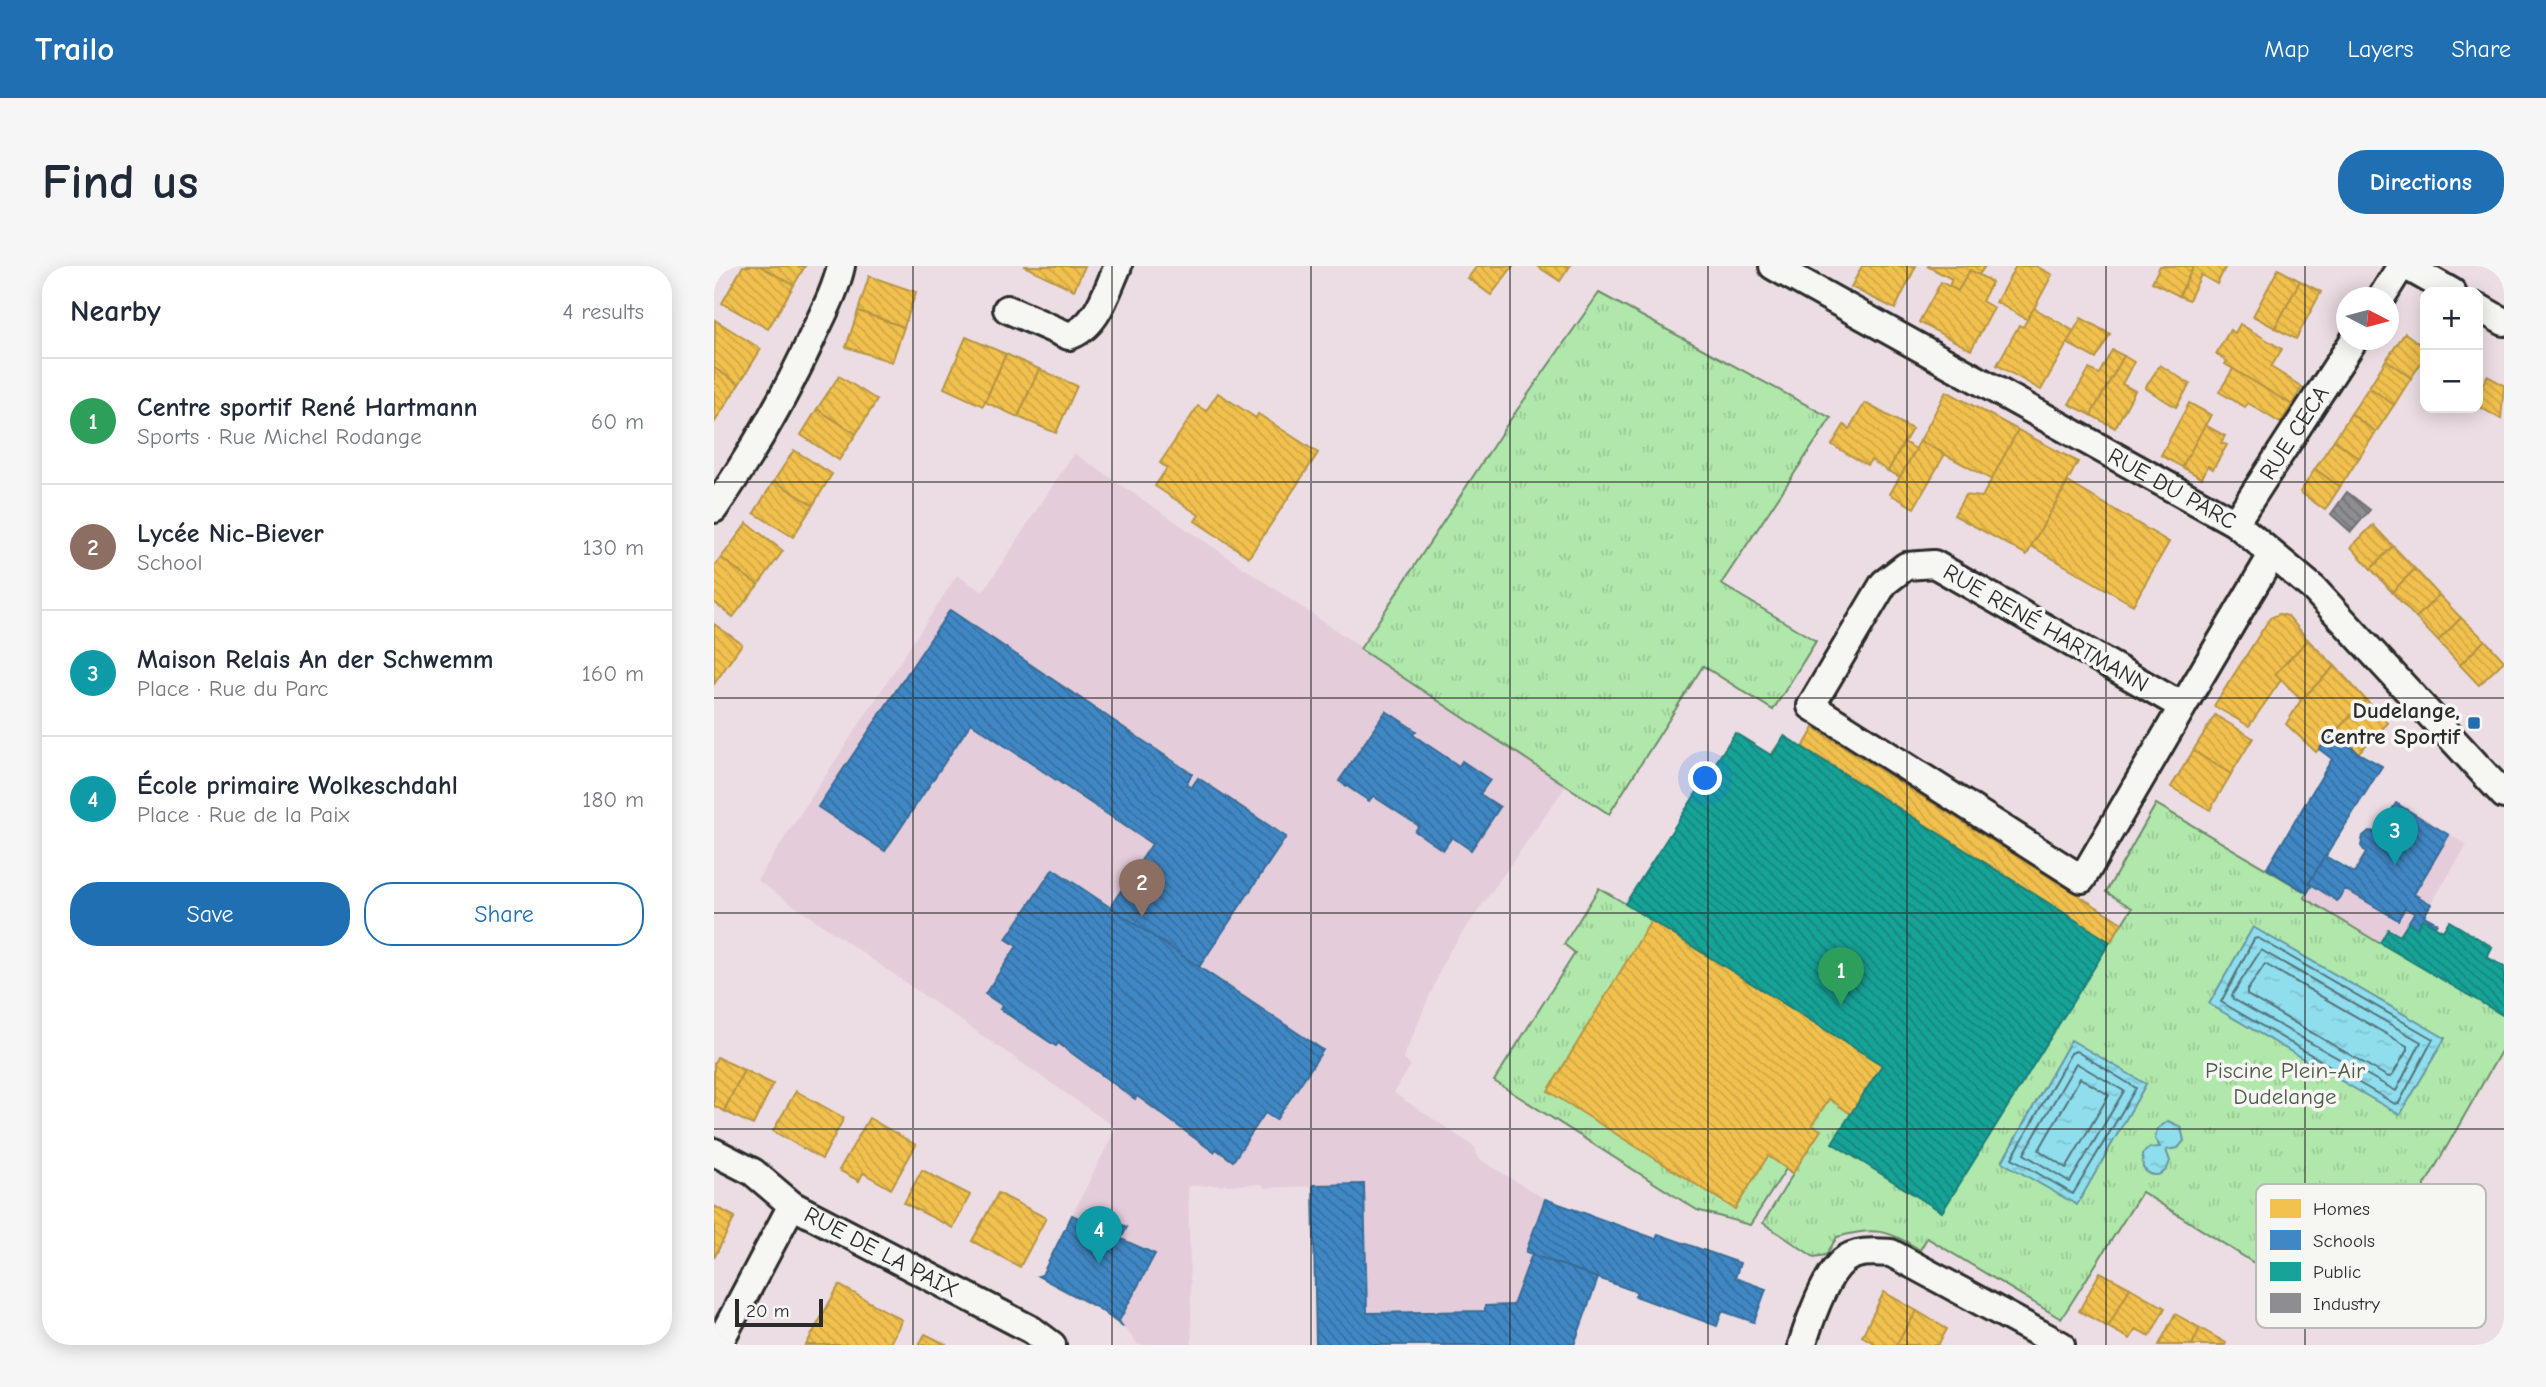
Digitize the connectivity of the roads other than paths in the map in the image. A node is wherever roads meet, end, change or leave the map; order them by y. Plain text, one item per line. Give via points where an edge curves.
1 (841, 266) edge
2 (1118, 266) edge
3 (1773, 266) edge
4 (2403, 266) edge
5 (2389, 287) edge
6 (2443, 287) edge
7 (1007, 309) dead end
8 (2483, 310) edge
9 (2504, 322) edge
10 (2347, 350) edge
11 (714, 509) edge
12 (2235, 523) junction
13 (2272, 555) junction
14 (2187, 699) junction
15 (2504, 796) edge
16 (714, 1152) edge
17 (792, 1205) junction
18 (718, 1345) edge
19 (1052, 1345) edge
20 (1802, 1345) edge
21 (2062, 1345) edge

1 - 11 street via 804,356 760,441
2 - 7 street via 1095,317 1082,332 1069,336
3 - 12 street, RUE DU PARC
4 - 5 street
4 - 6 street
8 - 9 street
10 - 12 street, RUE CECA
12 - 13 street, RUE DU PARC
13 - 14 street
13 - 15 street, RUE DU PARC via 2314,589
14 - 14 street, RUE RENÉ HARTMANN via 2082,878 1811,706 1884,583 1906,566 1934,564 2173,701
16 - 17 street, RUE DE LA PAIX via 754,1172
17 - 18 street
17 - 19 street, RUE DE LA PAIX via 1032,1330
20 - 21 street via 1829,1280 1843,1260 1865,1252 1891,1253

